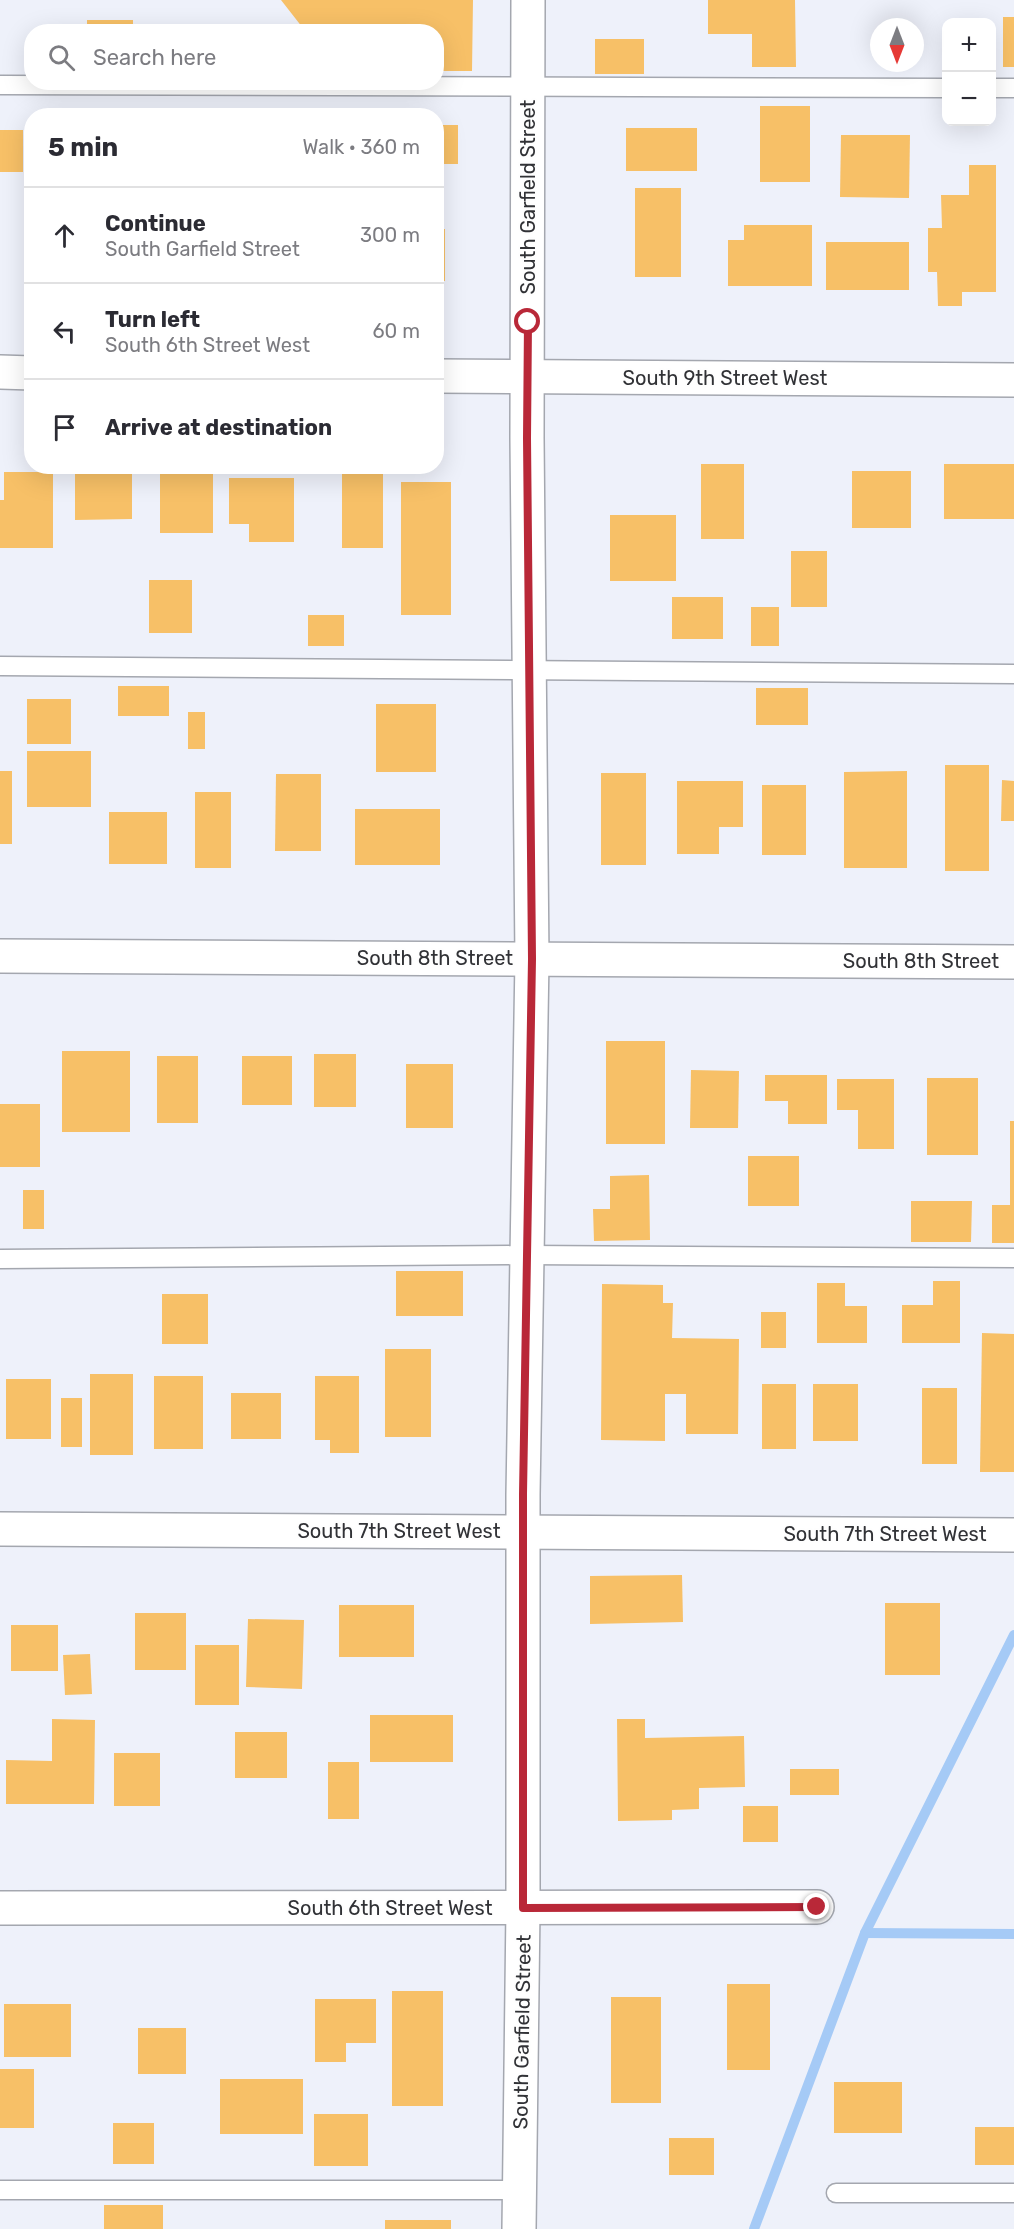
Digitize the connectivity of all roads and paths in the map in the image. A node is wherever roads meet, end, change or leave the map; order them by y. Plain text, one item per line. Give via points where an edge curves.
1 (528, 0) edge
2 (0, 85) edge
3 (24, 85) edge
4 (444, 86) edge
5 (528, 86) junction
6 (942, 88) edge
7 (996, 88) edge
8 (1014, 88) edge
9 (0, 372) edge
10 (24, 373) edge
11 (444, 376) edge
12 (528, 377) junction
13 (1014, 380) edge
14 (0, 666) edge
15 (531, 670) junction
16 (1014, 674) edge
17 (0, 956) edge
18 (532, 959) junction
19 (1014, 962) edge
20 (526, 1256) junction
21 (1014, 1258) edge
22 (0, 1259) edge
23 (0, 1529) edge
24 (524, 1532) junction
25 (1014, 1535) edge
26 (817, 1907) dead end
27 (0, 1908) edge
28 (523, 1908) junction
29 (0, 2190) edge
30 (520, 2190) junction
31 (836, 2193) dead end
32 (1014, 2193) edge
33 (519, 2229) edge

1 - 5 street, South Garfield Street
2 - 3 lane
4 - 5 lane
5 - 6 lane
5 - 12 street, South Garfield Street
7 - 8 lane
9 - 10 street
11 - 12 street, South 9th Street West
12 - 13 street, South 9th Street West
12 - 15 street, South Garfield Street
14 - 15 lane
15 - 16 lane
15 - 18 street, South Garfield Street
17 - 18 street, South 8th Street
18 - 19 street, South 8th Street
18 - 20 street, South Garfield Street
20 - 21 lane
20 - 22 lane
20 - 24 street, South Garfield Street
23 - 24 street, South 7th Street West
24 - 25 street, South 7th Street West
24 - 28 street, South Garfield Street
26 - 28 street, South 6th Street West
27 - 28 street, South 6th Street West
28 - 30 street, South Garfield Street
29 - 30 lane
30 - 33 street, South Garfield Street
31 - 32 lane

